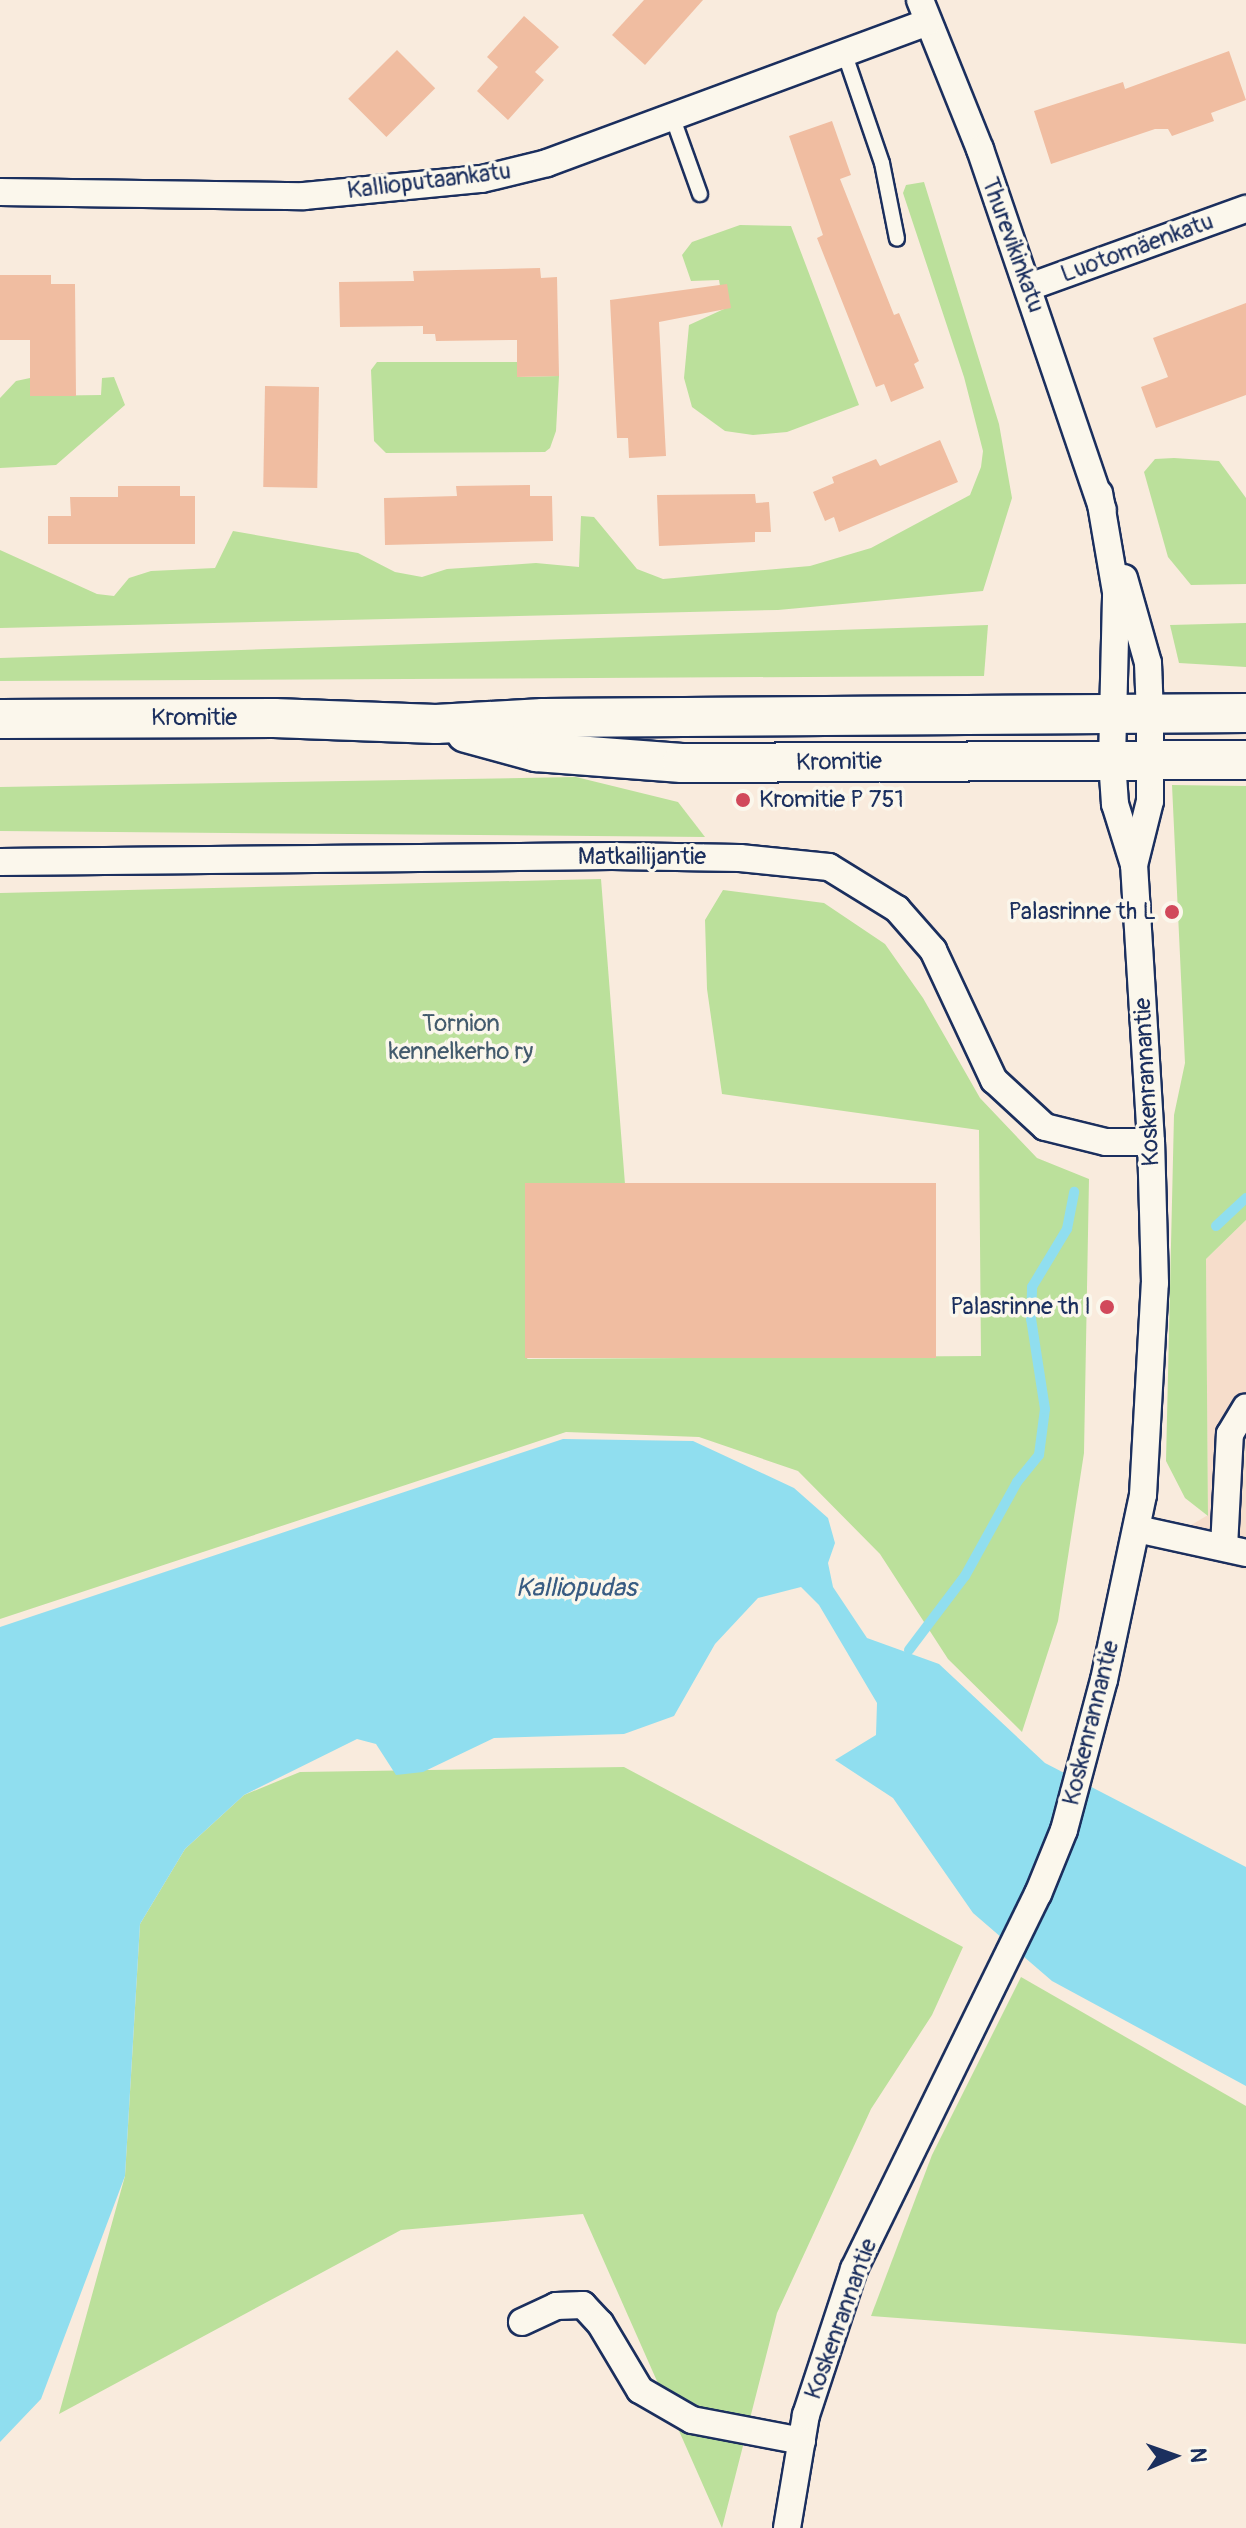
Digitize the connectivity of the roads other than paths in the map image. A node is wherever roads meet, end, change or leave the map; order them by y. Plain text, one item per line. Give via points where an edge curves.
1 (924, 11) edge
2 (844, 52) junction
3 (672, 116) junction
4 (0, 192) edge
5 (700, 194) dead end
6 (1246, 209) edge
7 (897, 239) dead end
8 (1029, 287) junction
9 (1099, 493) junction
10 (1246, 713) edge
11 (1112, 714) junction
12 (1150, 714) junction
13 (0, 719) edge
14 (436, 724) junction
15 (1150, 760) junction
16 (1246, 760) edge
17 (1112, 761) junction
18 (0, 862) edge
19 (1134, 865) junction
20 (1151, 1142) junction
21 (1246, 1407) edge
22 (1137, 1529) junction
23 (1235, 1550) edge
24 (522, 2322) dead end
25 (802, 2441) junction
26 (787, 2528) edge

1 - 2 street, Kallioputaankatu
1 - 8 street, Thurevikinkatu
2 - 3 street, Kallioputaankatu
2 - 7 lane via 882,163
3 - 4 street, Kallioputaankatu via 547,163 482,179 304,196
3 - 5 lane
6 - 8 street, Luotomäenkatu
8 - 9 street, Thurevikinkatu
9 - 11 street, Thurevikinkatu via 1116,592
9 - 12 street, Thurevikinkatu via 1148,663
10 - 12 main road, Kromitie
11 - 12 main road, Kromitie
11 - 14 main road, Kromitie via 543,718
11 - 17 street, Koskenrannantie
12 - 15 street, Koskenrannantie
13 - 14 main road, Kromitie via 274,718
14 - 17 main road, Kromitie via 536,752 682,763
15 - 16 main road, Kromitie
15 - 17 main road, Kromitie
15 - 19 street, Koskenrannantie via 1150,801
17 - 19 street, Koskenrannantie via 1115,804
18 - 20 street, Matkailijantie via 612,856 740,858 829,867 897,909 933,950 994,1080 1045,1127 1106,1142
19 - 20 street, Koskenrannantie
20 - 22 street, Koskenrannantie via 1151,1418
21 - 23 street via 1230,1434
22 - 23 street
22 - 25 street, Koskenrannantie via 1064,1830 854,2269
24 - 25 street via 556,2306 583,2305 600,2323 640,2390 692,2420
25 - 26 street, Koskenrannantie

